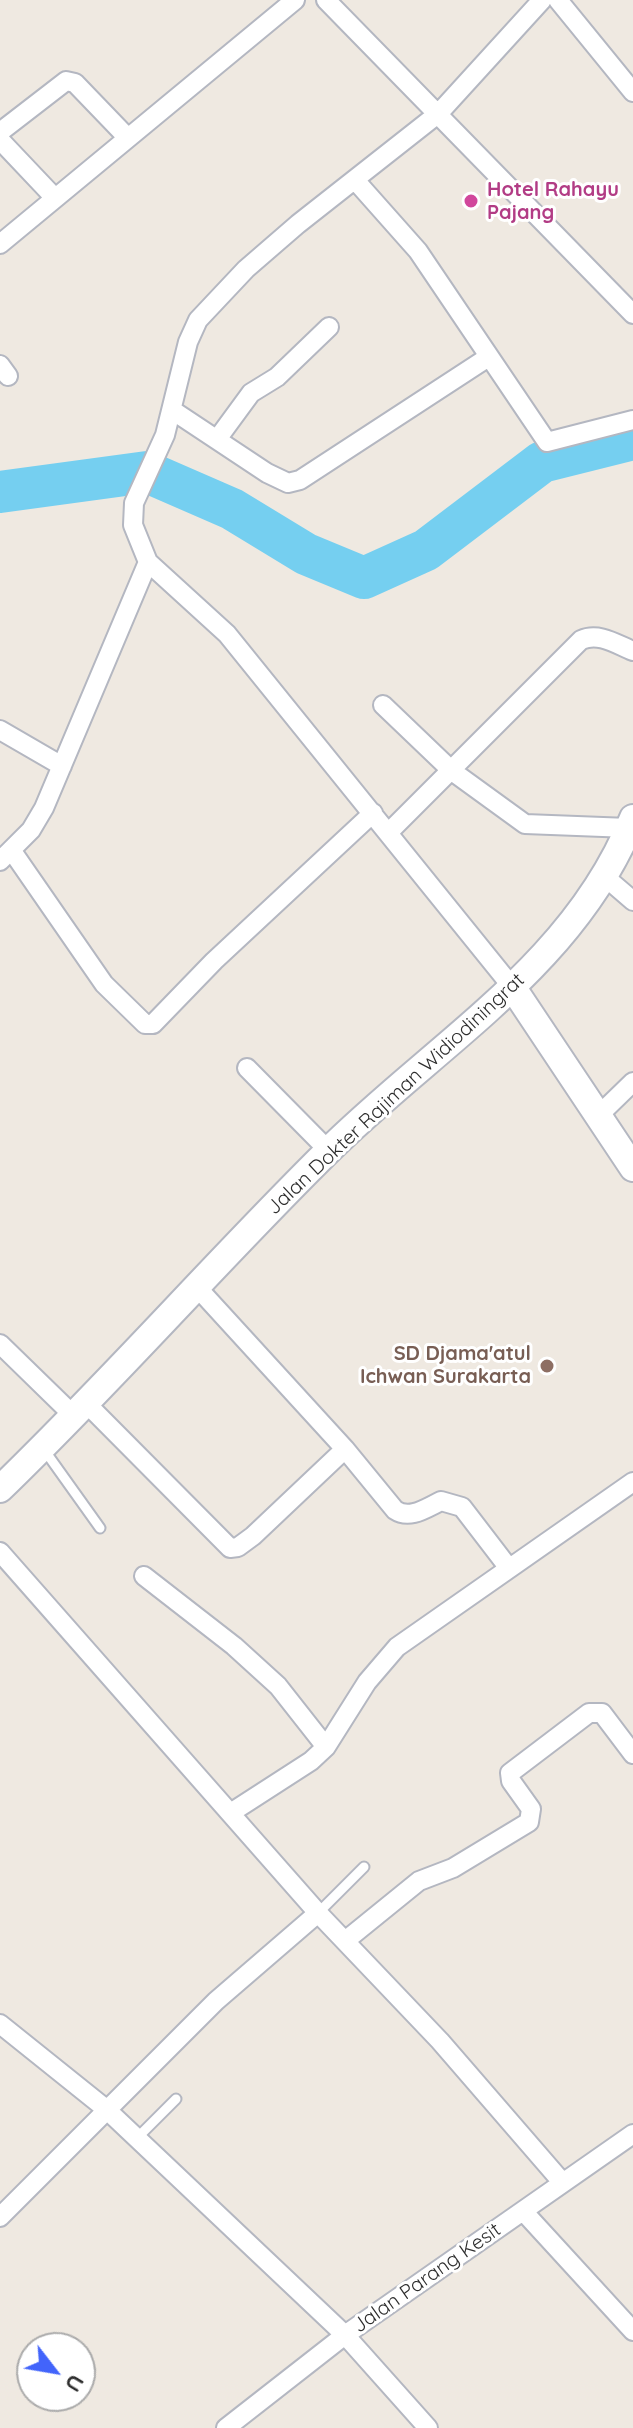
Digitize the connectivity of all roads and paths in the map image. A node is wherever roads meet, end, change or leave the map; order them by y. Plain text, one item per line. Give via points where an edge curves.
1 (295, 0) edge
2 (326, 0) edge
3 (542, 0) edge
4 (558, 0) edge
5 (633, 92) edge
6 (439, 113) junction
7 (0, 132) edge
8 (126, 136) junction
9 (0, 140) edge
10 (355, 180) junction
11 (54, 197) junction
12 (0, 244) edge
13 (633, 314) edge
14 (329, 327) dead end
15 (487, 358) junction
16 (172, 410) junction
17 (633, 420) edge
18 (218, 438) junction
19 (148, 562) junction
20 (633, 651) edge
21 (383, 705) dead end
22 (0, 730) edge
23 (62, 766) junction
24 (452, 771) junction
25 (373, 813) junction
26 (631, 823) edge
27 (388, 833) junction
28 (6, 856) edge
29 (604, 876) junction
30 (633, 901) edge
31 (513, 988) junction
32 (247, 1068) dead end
33 (633, 1082) edge
34 (600, 1114) junction
35 (328, 1150) junction
36 (633, 1168) edge
37 (195, 1285) junction
38 (0, 1344) edge
39 (81, 1410) junction
40 (43, 1448) junction
41 (345, 1449) junction
42 (633, 1482) edge
43 (0, 1489) edge
44 (100, 1528) dead end
45 (0, 1552) edge
46 (508, 1567) junction
47 (144, 1576) dead end
48 (326, 1747) junction
49 (633, 1754) edge
50 (232, 1812) junction
51 (364, 1867) dead end
52 (318, 1913) junction
53 (345, 1941) junction
54 (0, 2024) edge
55 (176, 2099) dead end
56 (106, 2109) junction
57 (633, 2134) edge
58 (137, 2138) junction
59 (562, 2182) junction
60 (523, 2211) junction
61 (0, 2217) edge
62 (633, 2331) edge
63 (345, 2335) junction
64 (226, 2428) edge
65 (428, 2428) edge

1 - 8 street
2 - 6 street
3 - 6 street
4 - 5 street
6 - 10 street
6 - 13 street
7 - 8 street via 66,81 75,83
8 - 11 street
9 - 11 street
10 - 15 street via 418,251
10 - 16 street via 246,269 198,320
11 - 12 street
14 - 18 street via 277,377 251,393
15 - 17 street via 547,442
15 - 18 street via 300,480 288,483 267,473
16 - 18 street
16 - 19 street via 138,490 133,525
19 - 23 street
19 - 25 street via 227,634
20 - 24 street via 590,635 581,640
21 - 24 street
22 - 23 street
23 - 28 street via 31,830
24 - 26 street via 525,824
24 - 27 street
25 - 27 street
25 - 28 street via 153,1024 145,1024 104,984
26 - 29 main road, Jalan Dokter Rajiman Widiodiningrat
27 - 31 street
29 - 30 street
29 - 31 main road, Jalan Dokter Rajiman Widiodiningrat via 572,923
31 - 34 main road
31 - 35 main road, Jalan Dokter Rajiman Widiodiningrat
32 - 35 street
33 - 34 street
34 - 36 main road
35 - 37 main road, Jalan Dokter Rajiman Widiodiningrat
37 - 39 main road, Jalan Dokter Rajiman Widiodiningrat
37 - 41 street
38 - 39 street
39 - 40 main road, Jalan Dokter Rajiman Widiodiningrat
39 - 41 street via 230,1548 253,1536
40 - 43 main road, Jalan Dokter Rajiman Widiodiningrat
40 - 44 lane
41 - 46 street via 403,1515 441,1501 462,1507
42 - 46 street
45 - 50 street
46 - 48 street via 397,1647 367,1682
47 - 48 street via 259,1669
48 - 50 street
49 - 53 street via 602,1713 589,1713 510,1773 531,1809 529,1822 453,1868 425,1877
50 - 52 street
51 - 52 lane
52 - 53 street
52 - 56 street via 216,2001
53 - 59 street
54 - 56 street
55 - 58 lane
56 - 58 street
56 - 61 street
57 - 59 street, Jalan Parang Kesit
58 - 63 street
59 - 60 street, Jalan Parang Kesit
60 - 62 street
60 - 63 street, Jalan Parang Kesit
63 - 64 street, Jalan Parang Kesit
63 - 65 street

